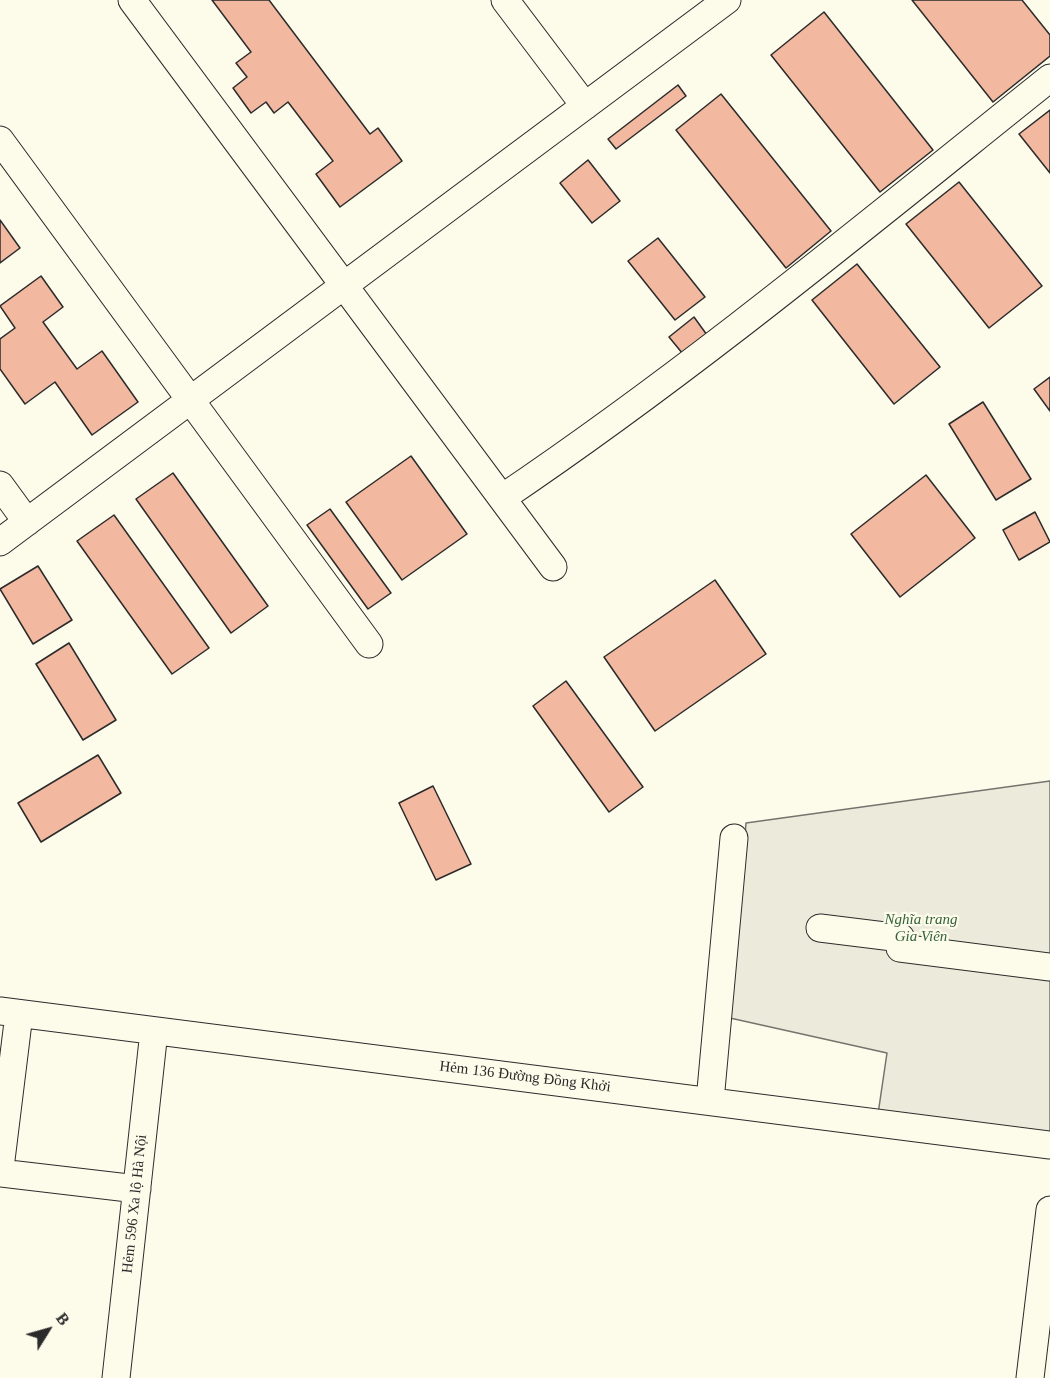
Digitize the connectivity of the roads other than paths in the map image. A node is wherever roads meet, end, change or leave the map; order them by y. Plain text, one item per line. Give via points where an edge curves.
1 (132, 0) edge
2 (506, 0) edge
3 (727, 0) edge
4 (1050, 78) edge
5 (585, 106) junction
6 (0, 140) edge
7 (345, 285) junction
8 (191, 400) junction
9 (0, 485) edge
10 (502, 498) junction
11 (27, 522) junction
12 (0, 542) edge
13 (554, 567) dead end
14 (369, 644) dead end
15 (734, 838) dead end
16 (820, 928) dead end
17 (1050, 967) edge
18 (10, 1012) edge
19 (154, 1031) junction
20 (710, 1101) junction
21 (1050, 1145) edge
22 (0, 1171) edge
23 (137, 1189) junction
24 (1050, 1210) edge
25 (116, 1378) edge
26 (1030, 1378) edge

1 - 7 street
2 - 5 street
3 - 5 street
4 - 10 street via 727,336
5 - 7 street
6 - 8 street
7 - 8 street
7 - 10 street
8 - 11 street
8 - 14 street
9 - 11 street
10 - 13 street
11 - 12 street
15 - 20 street
16 - 17 street via 901,938 900,948
18 - 19 street, Hẻm 136 Đường Đồng Khởi
18 - 22 street
19 - 20 street, Hẻm 136 Đường Đồng Khởi
19 - 23 street, Hẻm 596 Xa lộ Hà Nội
20 - 21 street, Hẻm 136 Đường Đồng Khởi
22 - 23 street
23 - 25 street, Hẻm 596 Xa lộ Hà Nội
24 - 26 street

